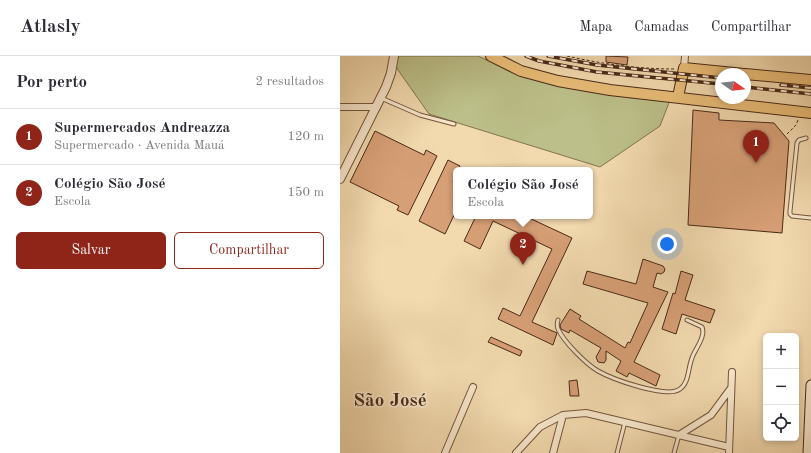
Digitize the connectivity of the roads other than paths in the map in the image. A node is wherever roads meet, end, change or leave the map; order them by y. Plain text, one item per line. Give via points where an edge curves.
1 (394, 56) edge
2 (491, 56) edge
3 (685, 56) edge
4 (684, 68) junction
5 (715, 71) edge
6 (751, 75) edge
7 (811, 80) edge
8 (678, 97) junction
9 (381, 98) junction
10 (340, 107) edge
11 (377, 107) junction
12 (811, 113) edge
13 (454, 124) dead end
14 (806, 138) dead end
15 (340, 179) edge
16 (811, 218) edge
17 (558, 320) dead end
18 (687, 320) dead end
19 (732, 372) dead end
20 (811, 385) edge
21 (473, 387) dead end
22 (731, 388) junction
23 (562, 415) junction
24 (625, 422) junction
25 (679, 435) junction
26 (729, 450) edge
27 (445, 453) edge
28 (516, 453) edge
29 (552, 453) edge
30 (617, 453) edge
31 (674, 453) edge
32 (809, 453) edge

1 - 9 street via 391,73
2 - 8 main road via 521,71 558,81 610,90
3 - 4 street
4 - 5 main road
4 - 8 main road
6 - 7 main road
8 - 12 main road
9 - 11 street
9 - 13 lane via 420,115
10 - 11 street
11 - 15 street
14 - 16 lane via 799,140 797,144 790,214
17 - 18 lane via 558,329 596,370 613,378 670,393 682,388 685,383 690,362 703,334 702,327
19 - 22 street
20 - 32 main road
21 - 27 street
22 - 25 street via 711,415
22 - 26 street
23 - 24 street via 586,413
23 - 28 street via 540,428
23 - 29 street
24 - 25 street
24 - 30 lane
25 - 26 street
25 - 31 lane

